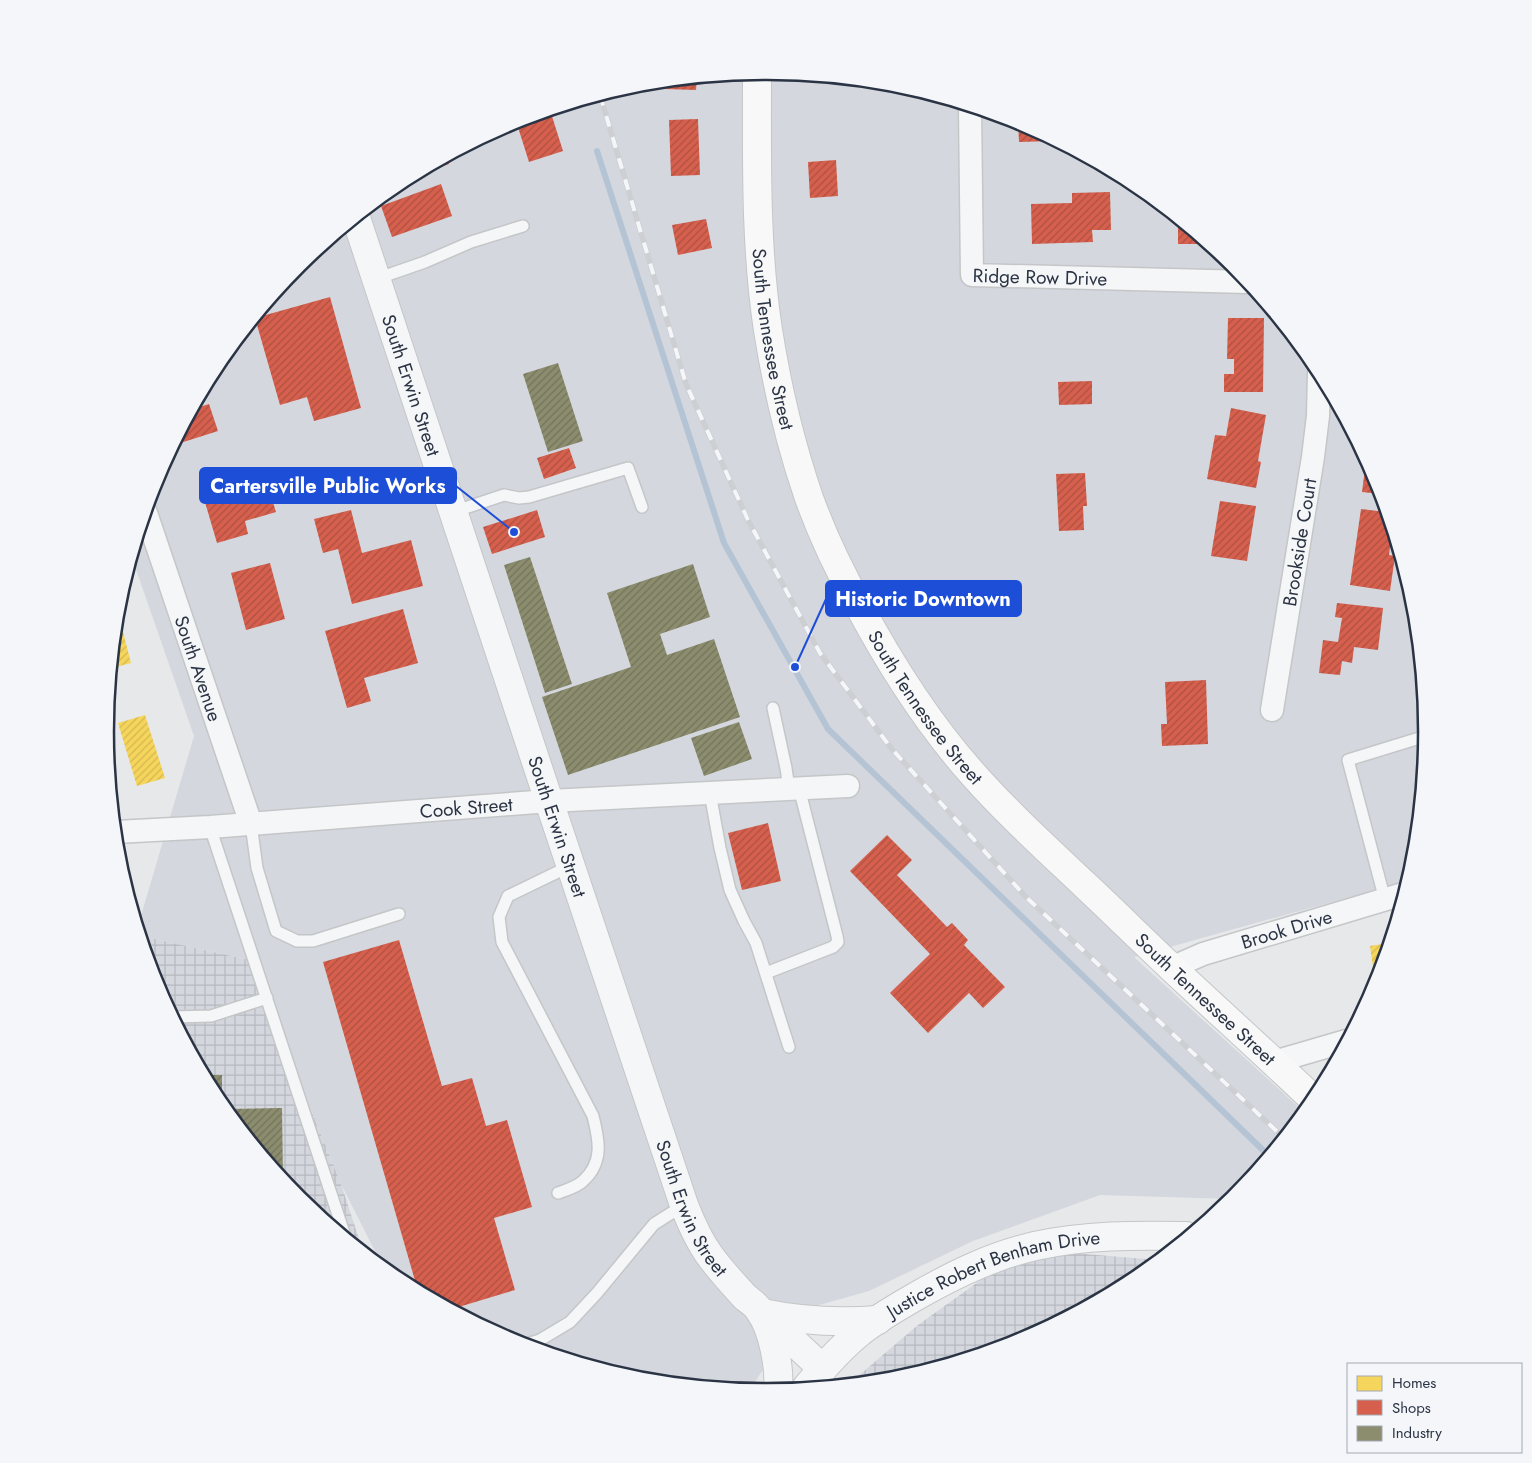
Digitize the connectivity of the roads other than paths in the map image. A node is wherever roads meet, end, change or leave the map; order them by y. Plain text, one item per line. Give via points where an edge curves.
1 (757, 80) edge
2 (970, 113) edge
3 (358, 224) edge
4 (523, 226) dead end
5 (376, 279) junction
6 (1237, 282) edge
7 (1319, 387) edge
8 (642, 508) dead end
9 (453, 512) junction
10 (149, 521) edge
11 (773, 708) dead end
12 (1272, 710) dead end
13 (1418, 739) edge
14 (848, 786) dead end
15 (794, 789) junction
16 (710, 793) junction
17 (549, 801) junction
18 (251, 824) junction
19 (210, 827) junction
20 (122, 832) edge
21 (570, 866) junction
22 (1394, 897) edge
23 (399, 914) dead end
24 (1171, 968) junction
25 (766, 973) junction
26 (267, 998) junction
27 (181, 1017) edge
28 (1337, 1044) edge
29 (790, 1047) dead end
30 (1274, 1062) junction
31 (1307, 1094) edge
32 (558, 1193) dead end
33 (684, 1205) junction
34 (342, 1226) edge
35 (1178, 1236) edge
36 (761, 1311) junction
37 (878, 1320) junction
38 (538, 1341) edge
39 (814, 1378) edge
40 (779, 1383) edge

1 - 24 main road, South Tennessee Street via 759,236 768,329 790,435 810,500 846,583 890,663 970,772
2 - 6 street, Ridge Row Drive via 972,275
3 - 5 street, South Erwin Street
4 - 5 lane via 471,242
5 - 9 street, South Erwin Street
7 - 12 street, Brookside Court via 1313,457
8 - 9 lane via 628,468 529,497 504,495
9 - 17 street, South Erwin Street
10 - 18 street, South Avenue
11 - 15 lane
13 - 22 lane via 1348,760
14 - 15 street, Cook Street
15 - 16 street, Cook Street
15 - 25 lane via 838,942 833,947
16 - 17 street, Cook Street
16 - 25 lane via 730,890 756,943
17 - 18 street, Cook Street
17 - 21 street, South Erwin Street
18 - 19 street, Cook Street
18 - 23 lane via 257,868 276,931 297,941 313,941
19 - 20 street, Cook Street
19 - 26 lane
21 - 32 lane via 508,896 498,917 502,942 593,1116 599,1140 596,1164 582,1182
21 - 33 street, South Erwin Street
22 - 24 street, Brook Drive via 1203,954
24 - 30 main road, South Tennessee Street
25 - 29 lane
26 - 27 lane via 211,1016
26 - 34 lane
28 - 30 street
30 - 31 main road, South Tennessee Street
33 - 36 street, South Erwin Street via 709,1254
33 - 38 lane via 654,1224 570,1322
35 - 37 street, Justice Robert Benham Drive via 1092,1238 1010,1252 952,1276
36 - 37 street via 821,1321
36 - 39 street, South Erwin Street
36 - 40 street via 775,1349
37 - 39 street, Justice Robert Benham Drive via 843,1347

